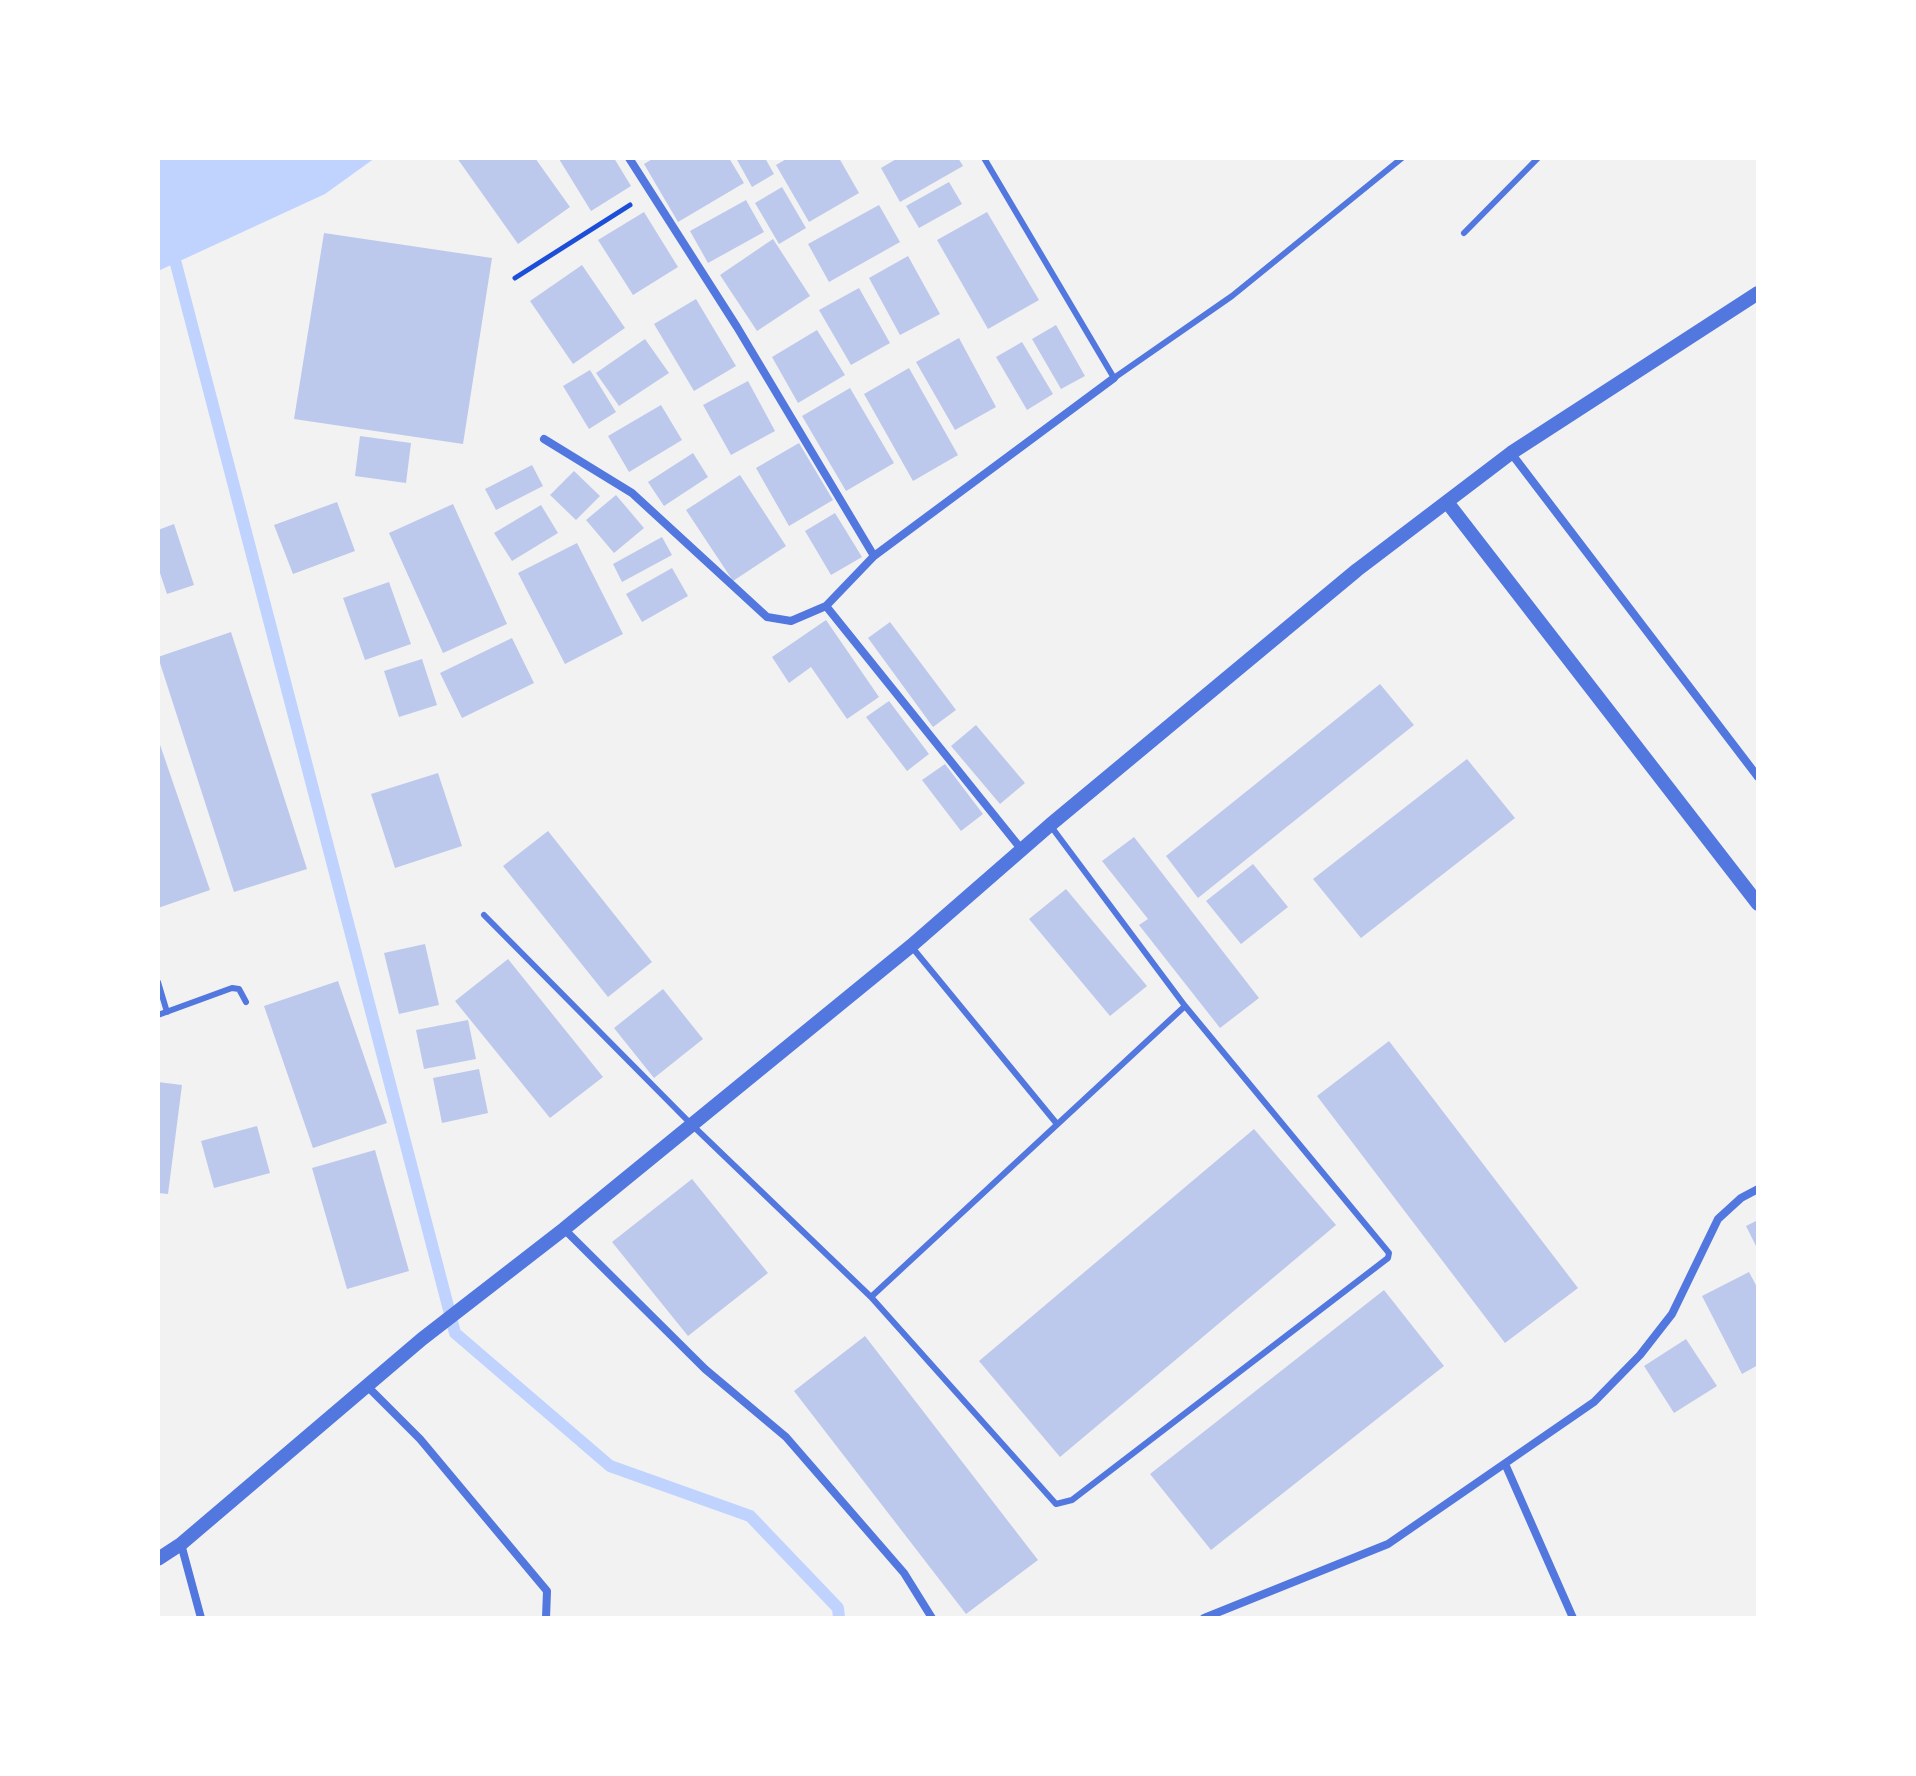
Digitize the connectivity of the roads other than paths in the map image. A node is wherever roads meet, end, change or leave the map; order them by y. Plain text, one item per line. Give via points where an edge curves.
1 (629, 158) edge
2 (984, 158) edge
3 (1402, 158) edge
4 (1538, 158) edge
5 (1464, 233) dead end
6 (1758, 293) edge
7 (1114, 378) junction
8 (544, 439) dead end
9 (1511, 453) junction
10 (1447, 502) junction
11 (874, 556) junction
12 (826, 606) junction
13 (1758, 777) edge
14 (1050, 825) junction
15 (1022, 850) junction
16 (1758, 904) edge
17 (484, 915) dead end
18 (911, 946) junction
19 (158, 982) edge
20 (246, 1002) dead end
21 (1185, 1006) junction
22 (167, 1012) junction
23 (158, 1015) edge
24 (691, 1124) junction
25 (1057, 1124) junction
26 (1758, 1189) edge
27 (564, 1229) junction
28 (871, 1297) junction
29 (367, 1386) junction
30 (1506, 1466) junction
31 (181, 1544) junction
32 (158, 1559) edge
33 (201, 1618) edge
34 (546, 1618) edge
35 (932, 1618) edge
36 (1204, 1618) edge
37 (1573, 1618) edge

1 - 11 street
2 - 7 lane
3 - 7 lane via 1232,296
4 - 5 lane
6 - 9 street
7 - 11 street
8 - 12 street via 632,493 767,617 791,621
9 - 10 street
9 - 13 street
10 - 14 street via 1357,570
10 - 16 street
11 - 12 street
12 - 15 street
14 - 15 street
14 - 21 lane
15 - 18 street
17 - 24 lane
18 - 24 street
18 - 25 lane
19 - 22 lane
20 - 22 lane via 239,989 232,988
21 - 25 lane
21 - 28 lane via 1383,1244 1388,1258 1062,1504 1056,1504
22 - 23 lane
24 - 27 street
24 - 28 lane
25 - 28 lane
26 - 30 street via 1718,1219 1672,1314 1640,1355 1594,1402
27 - 29 street
27 - 35 street via 705,1369 786,1437 904,1573
29 - 31 street
29 - 34 street via 420,1439 547,1591
30 - 36 street via 1388,1544
30 - 37 street
31 - 32 street
31 - 33 street

